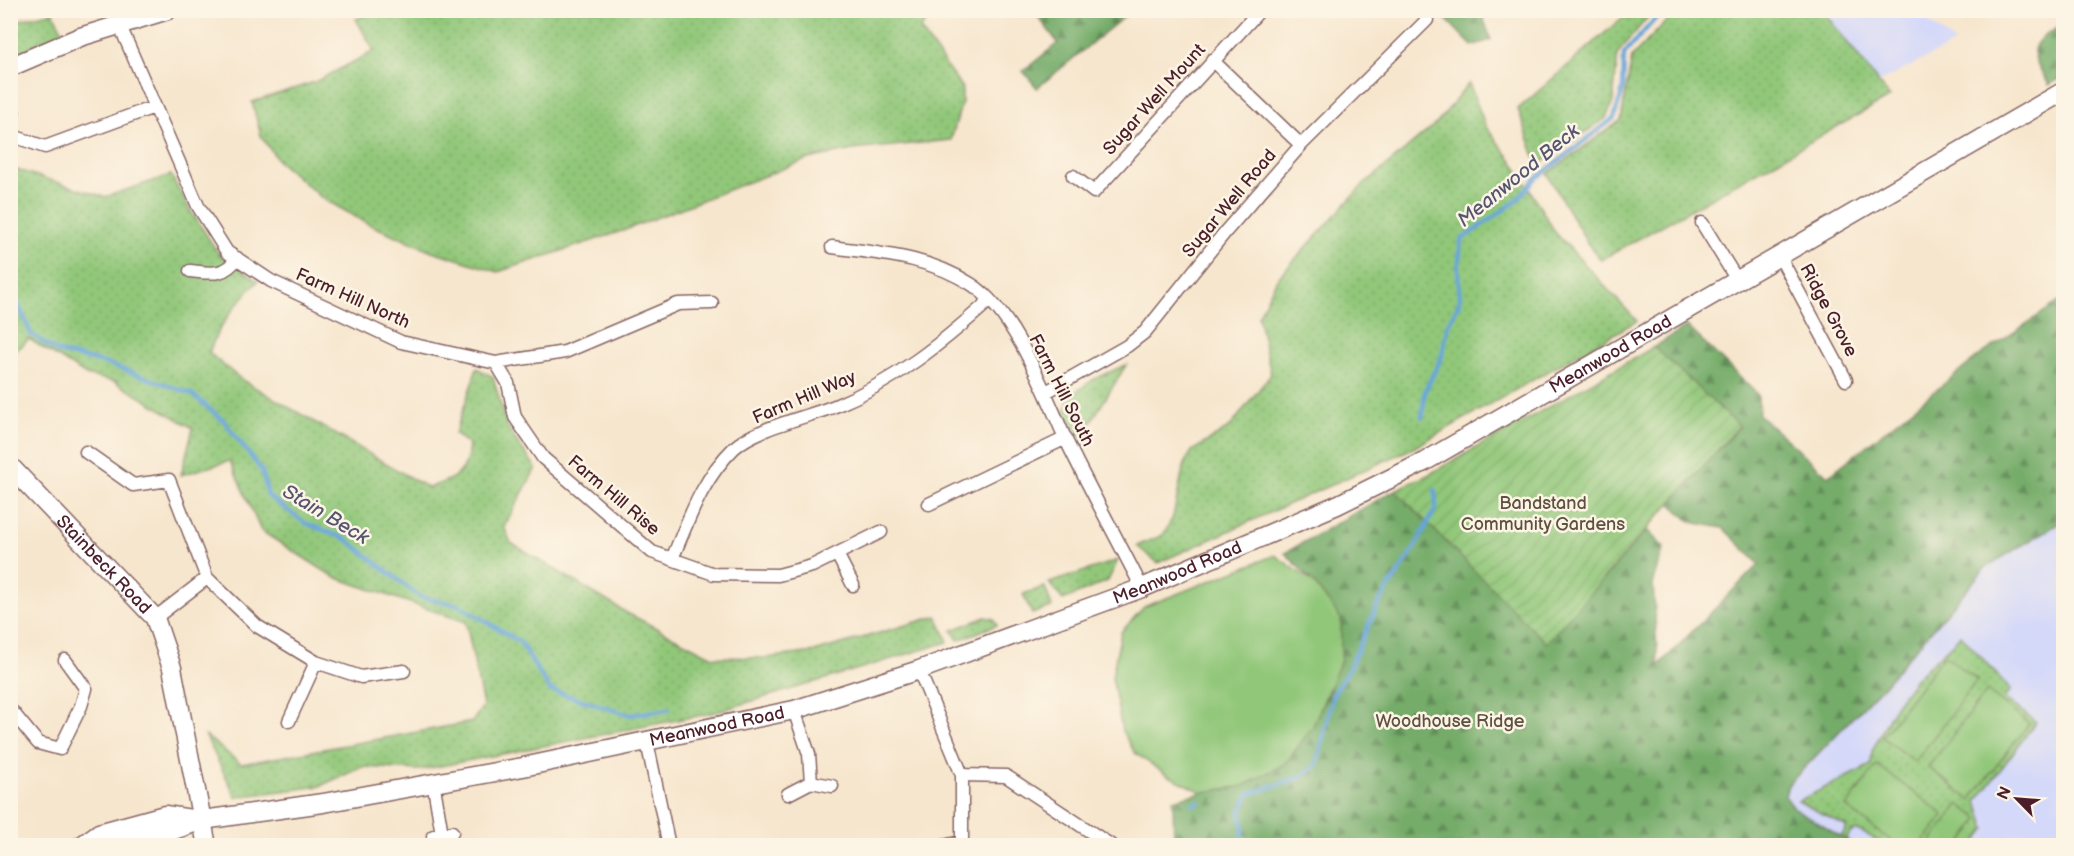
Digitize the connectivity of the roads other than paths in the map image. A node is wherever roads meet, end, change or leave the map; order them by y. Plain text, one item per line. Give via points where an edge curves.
1 (168, 10) edge
2 (1260, 10) edge
3 (1427, 20) dead end
4 (120, 26) junction
5 (1212, 60) junction
6 (10, 67) edge
7 (2064, 91) edge
8 (154, 108) junction
9 (10, 135) edge
10 (1301, 145) junction
11 (1073, 176) dead end
12 (1702, 223) dead end
13 (831, 247) dead end
14 (1780, 257) junction
15 (237, 258) junction
16 (190, 272) dead end
17 (1737, 280) junction
18 (989, 301) junction
19 (712, 303) dead end
20 (496, 363) junction
21 (1846, 380) dead end
22 (1046, 392) junction
23 (1065, 438) junction
24 (86, 452) dead end
25 (10, 466) edge
26 (929, 504) dead end
27 (881, 532) dead end
28 (837, 554) junction
29 (672, 559) junction
30 (207, 578) junction
31 (853, 585) dead end
32 (1142, 588) junction
33 (155, 618) junction
34 (65, 660) dead end
35 (316, 662) junction
36 (919, 670) junction
37 (404, 671) dead end
38 (10, 709) edge
39 (794, 710) junction
40 (289, 721) dead end
41 (647, 742) junction
42 (962, 774) junction
43 (433, 781) junction
44 (811, 782) junction
45 (832, 786) dead end
46 (788, 794) dead end
47 (203, 820) junction
48 (443, 834) dead end
49 (961, 844) edge
50 (81, 846) edge
51 (102, 846) edge
52 (207, 846) edge
53 (669, 846) edge
54 (943, 846) edge
55 (1112, 846) edge

1 - 4 street
2 - 5 street, Sugar Well Mount
3 - 10 street, Sugar Well Road
4 - 6 street via 80,37
4 - 8 street, Farm Hill North
5 - 10 street
5 - 11 street, Sugar Well Mount via 1094,192
7 - 14 street, Meanwood Road
8 - 9 street via 45,147
8 - 15 street, Farm Hill North via 198,206 227,252
10 - 22 street, Sugar Well Road via 1145,332
12 - 17 street
13 - 18 street, Farm Hill South via 936,265 973,286
14 - 17 street, Meanwood Road
14 - 21 street, Ridge Grove
15 - 16 street via 229,270 219,274
15 - 20 street, Farm Hill North via 272,281 401,342
17 - 32 street, Meanwood Road via 1424,462 1337,505
18 - 22 street, Farm Hill South via 1013,333
18 - 29 street, Farm Hill Way via 899,374 836,406 777,426 736,446 708,477
19 - 20 street, Farm Hill North via 678,304 565,352
20 - 29 street, Farm Hill Rise via 508,383 515,417 543,458 652,552
22 - 23 street, Farm Hill South
23 - 26 street
23 - 32 street, Farm Hill South
24 - 30 street via 133,485 169,480
25 - 33 street, Stainbeck Road
27 - 28 street, Farm Hill Rise
28 - 29 street, Farm Hill Rise via 778,575 714,574
28 - 31 street
30 - 33 street
30 - 35 street via 257,626
32 - 36 street, Meanwood Road
33 - 47 street, Stainbeck Road via 172,668
34 - 38 street via 86,689 60,749 38,743
35 - 37 street via 361,677
35 - 40 street
36 - 39 street, Meanwood Road
36 - 42 street
39 - 41 street, Meanwood Road
39 - 44 street via 809,754
41 - 43 street, Meanwood Road
41 - 53 street
42 - 49 street
42 - 55 street via 1006,776
43 - 47 street, Meanwood Road via 323,803
43 - 48 street
44 - 45 street
44 - 46 street
47 - 50 street, Meanwood Road via 165,815 99,833
47 - 51 street, Meanwood Road via 162,834
47 - 52 street, Stainbeck Road
49 - 54 street

